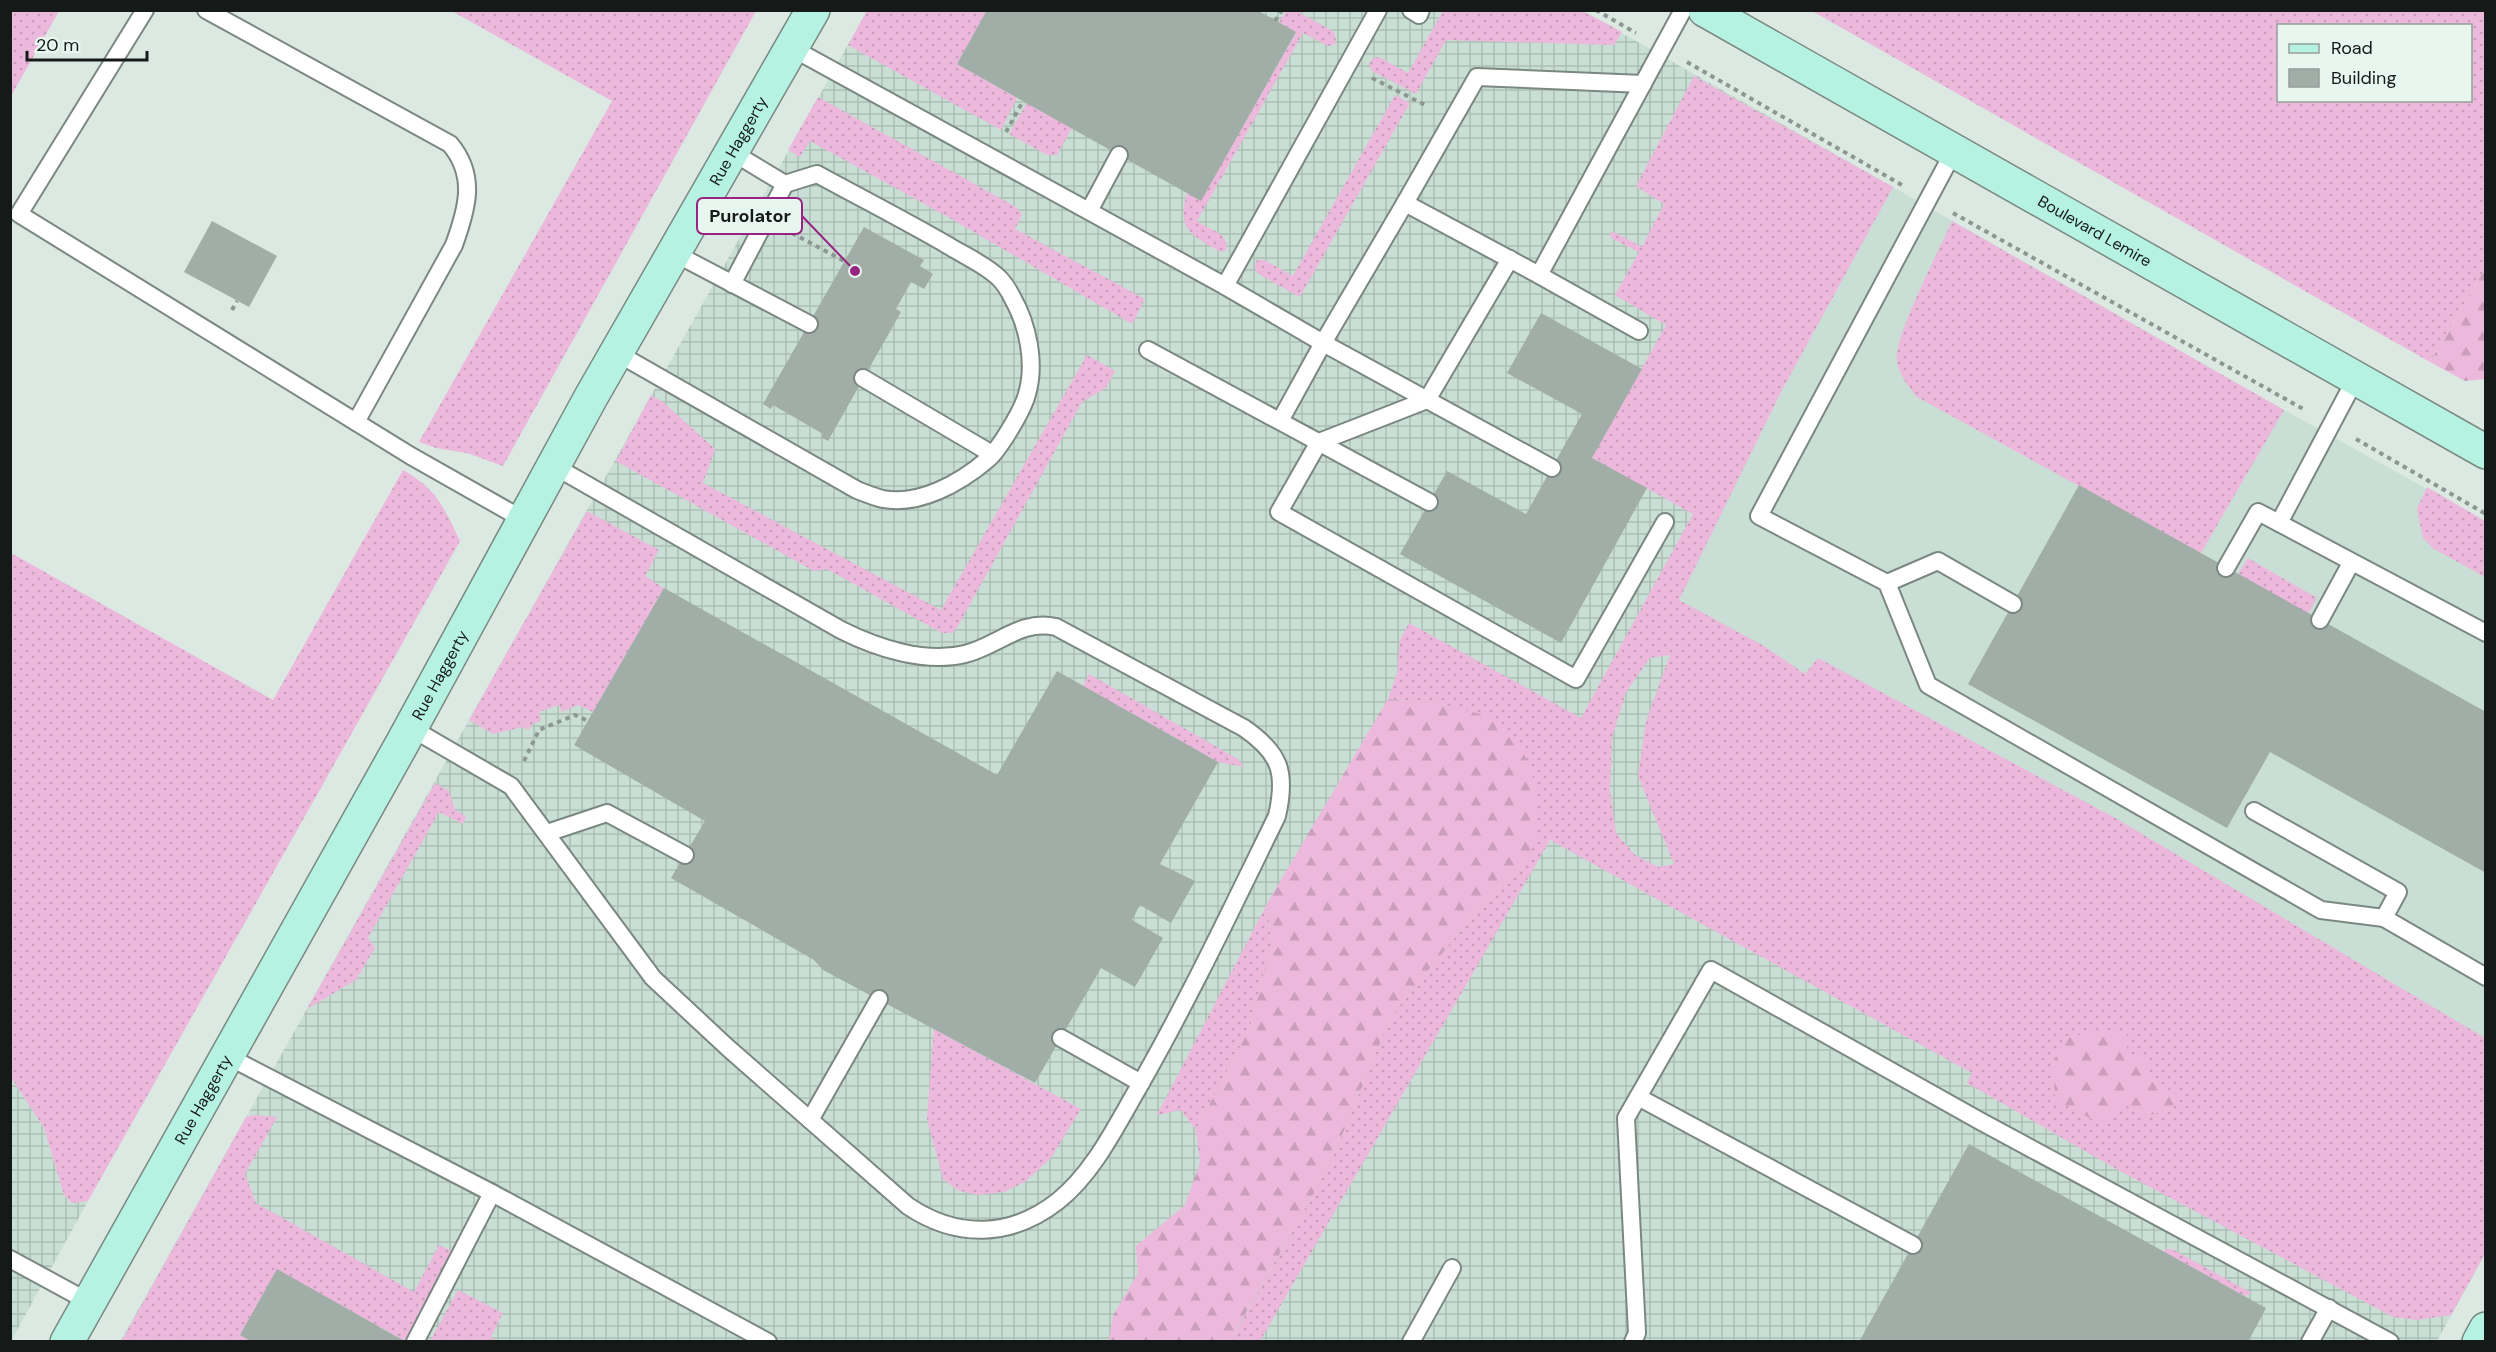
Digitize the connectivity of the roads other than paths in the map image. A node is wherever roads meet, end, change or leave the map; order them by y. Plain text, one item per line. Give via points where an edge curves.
1 (145, 10) edge
2 (206, 10) edge
3 (813, 10) edge
4 (1378, 10) edge
5 (1411, 10) edge
6 (1421, 10) edge
7 (1683, 10) edge
8 (1705, 10) edge
9 (792, 48) junction
10 (1642, 84) junction
11 (1954, 151) junction
12 (732, 152) junction
13 (1119, 154) dead end
14 (785, 183) junction
15 (1405, 203) junction
16 (1089, 211) junction
17 (674, 253) junction
18 (1510, 259) junction
19 (1539, 275) junction
20 (732, 284) junction
21 (1225, 286) junction
22 (809, 324) dead end
23 (1640, 331) dead end
24 (1323, 344) junction
25 (1148, 350) dead end
26 (617, 353) junction
27 (863, 378) dead end
28 (2356, 378) junction
29 (1427, 400) junction
30 (1280, 421) junction
31 (356, 422) junction
32 (1319, 442) junction
33 (2486, 452) edge
34 (992, 454) junction
35 (554, 466) junction
36 (1552, 468) dead end
37 (1429, 502) dead end
38 (524, 520) junction
39 (1665, 522) dead end
40 (2279, 523) junction
41 (2350, 563) junction
42 (2226, 568) dead end
43 (1887, 583) junction
44 (2013, 604) dead end
45 (2320, 620) dead end
46 (2486, 633) edge
47 (411, 728) junction
48 (2254, 811) dead end
49 (547, 833) junction
50 (685, 855) dead end
51 (2384, 918) junction
52 (2486, 977) edge
53 (879, 999) dead end
54 (1061, 1038) dead end
55 (227, 1056) junction
56 (1141, 1083) junction
57 (1638, 1097) junction
58 (810, 1120) junction
59 (492, 1193) junction
60 (1913, 1245) dead end
61 (10, 1259) edge
62 (1452, 1268) dead end
63 (89, 1302) junction
64 (2329, 1308) junction
65 (2486, 1329) edge
66 (67, 1341) edge
67 (415, 1341) edge
68 (768, 1341) edge
69 (1411, 1341) edge
70 (1633, 1341) edge
71 (2310, 1341) edge
72 (2390, 1341) edge
73 (2479, 1341) edge

1 - 31 lane via 19,214
2 - 31 lane via 450,144 466,172 464,219 454,245
3 - 9 street, Rue Haggerty
4 - 21 lane
5 - 6 lane via 1419,15
7 - 10 lane
8 - 11 street, Boulevard Lemire
9 - 12 street, Rue Haggerty
9 - 16 lane
10 - 15 lane via 1476,77
10 - 19 lane
11 - 28 street, Boulevard Lemire
11 - 43 lane via 1760,516
12 - 14 lane
12 - 17 street, Rue Haggerty
13 - 16 lane
14 - 20 lane
14 - 34 lane via 817,174 999,278 1024,323 1030,367 1027,394 1015,421
15 - 18 lane
15 - 24 lane
16 - 21 lane
17 - 20 lane
17 - 26 street, Rue Haggerty
18 - 19 lane
18 - 29 lane
19 - 23 lane
20 - 22 lane
21 - 24 lane
24 - 29 lane
24 - 30 lane
25 - 30 lane
26 - 34 lane via 856,490 884,499 911,498 940,490
26 - 35 street, Rue Haggerty
27 - 34 lane
28 - 33 street, Boulevard Lemire
28 - 40 lane
29 - 32 lane
29 - 36 lane
30 - 32 lane
31 - 38 lane
32 - 37 lane
32 - 39 lane via 1279,512 1576,679
35 - 38 street, Rue Haggerty
35 - 56 lane via 863,641 908,653 953,656 967,654 1029,626 1056,627 1263,741 1281,774 1282,796 1277,816
38 - 47 street, Rue Haggerty
40 - 41 lane
40 - 42 lane via 2258,512
41 - 45 lane
41 - 46 lane
43 - 44 lane via 1938,561
43 - 51 lane via 1928,685 2321,910
47 - 49 lane via 511,786
47 - 55 street, Rue Haggerty
48 - 51 lane via 2398,892
49 - 50 lane via 607,813
49 - 58 lane via 654,978
51 - 52 lane
53 - 58 lane
54 - 56 lane
55 - 59 lane
55 - 63 street, Rue Haggerty
56 - 58 lane via 1101,1151 1059,1200 1013,1227 981,1231 953,1228 923,1216
57 - 60 lane
57 - 64 lane via 1711,970 1980,1121
57 - 70 lane via 1626,1118 1637,1333
59 - 67 lane
59 - 68 lane
61 - 63 lane
62 - 69 lane
63 - 66 street, Rue Haggerty
64 - 71 lane
64 - 72 lane
65 - 73 street

